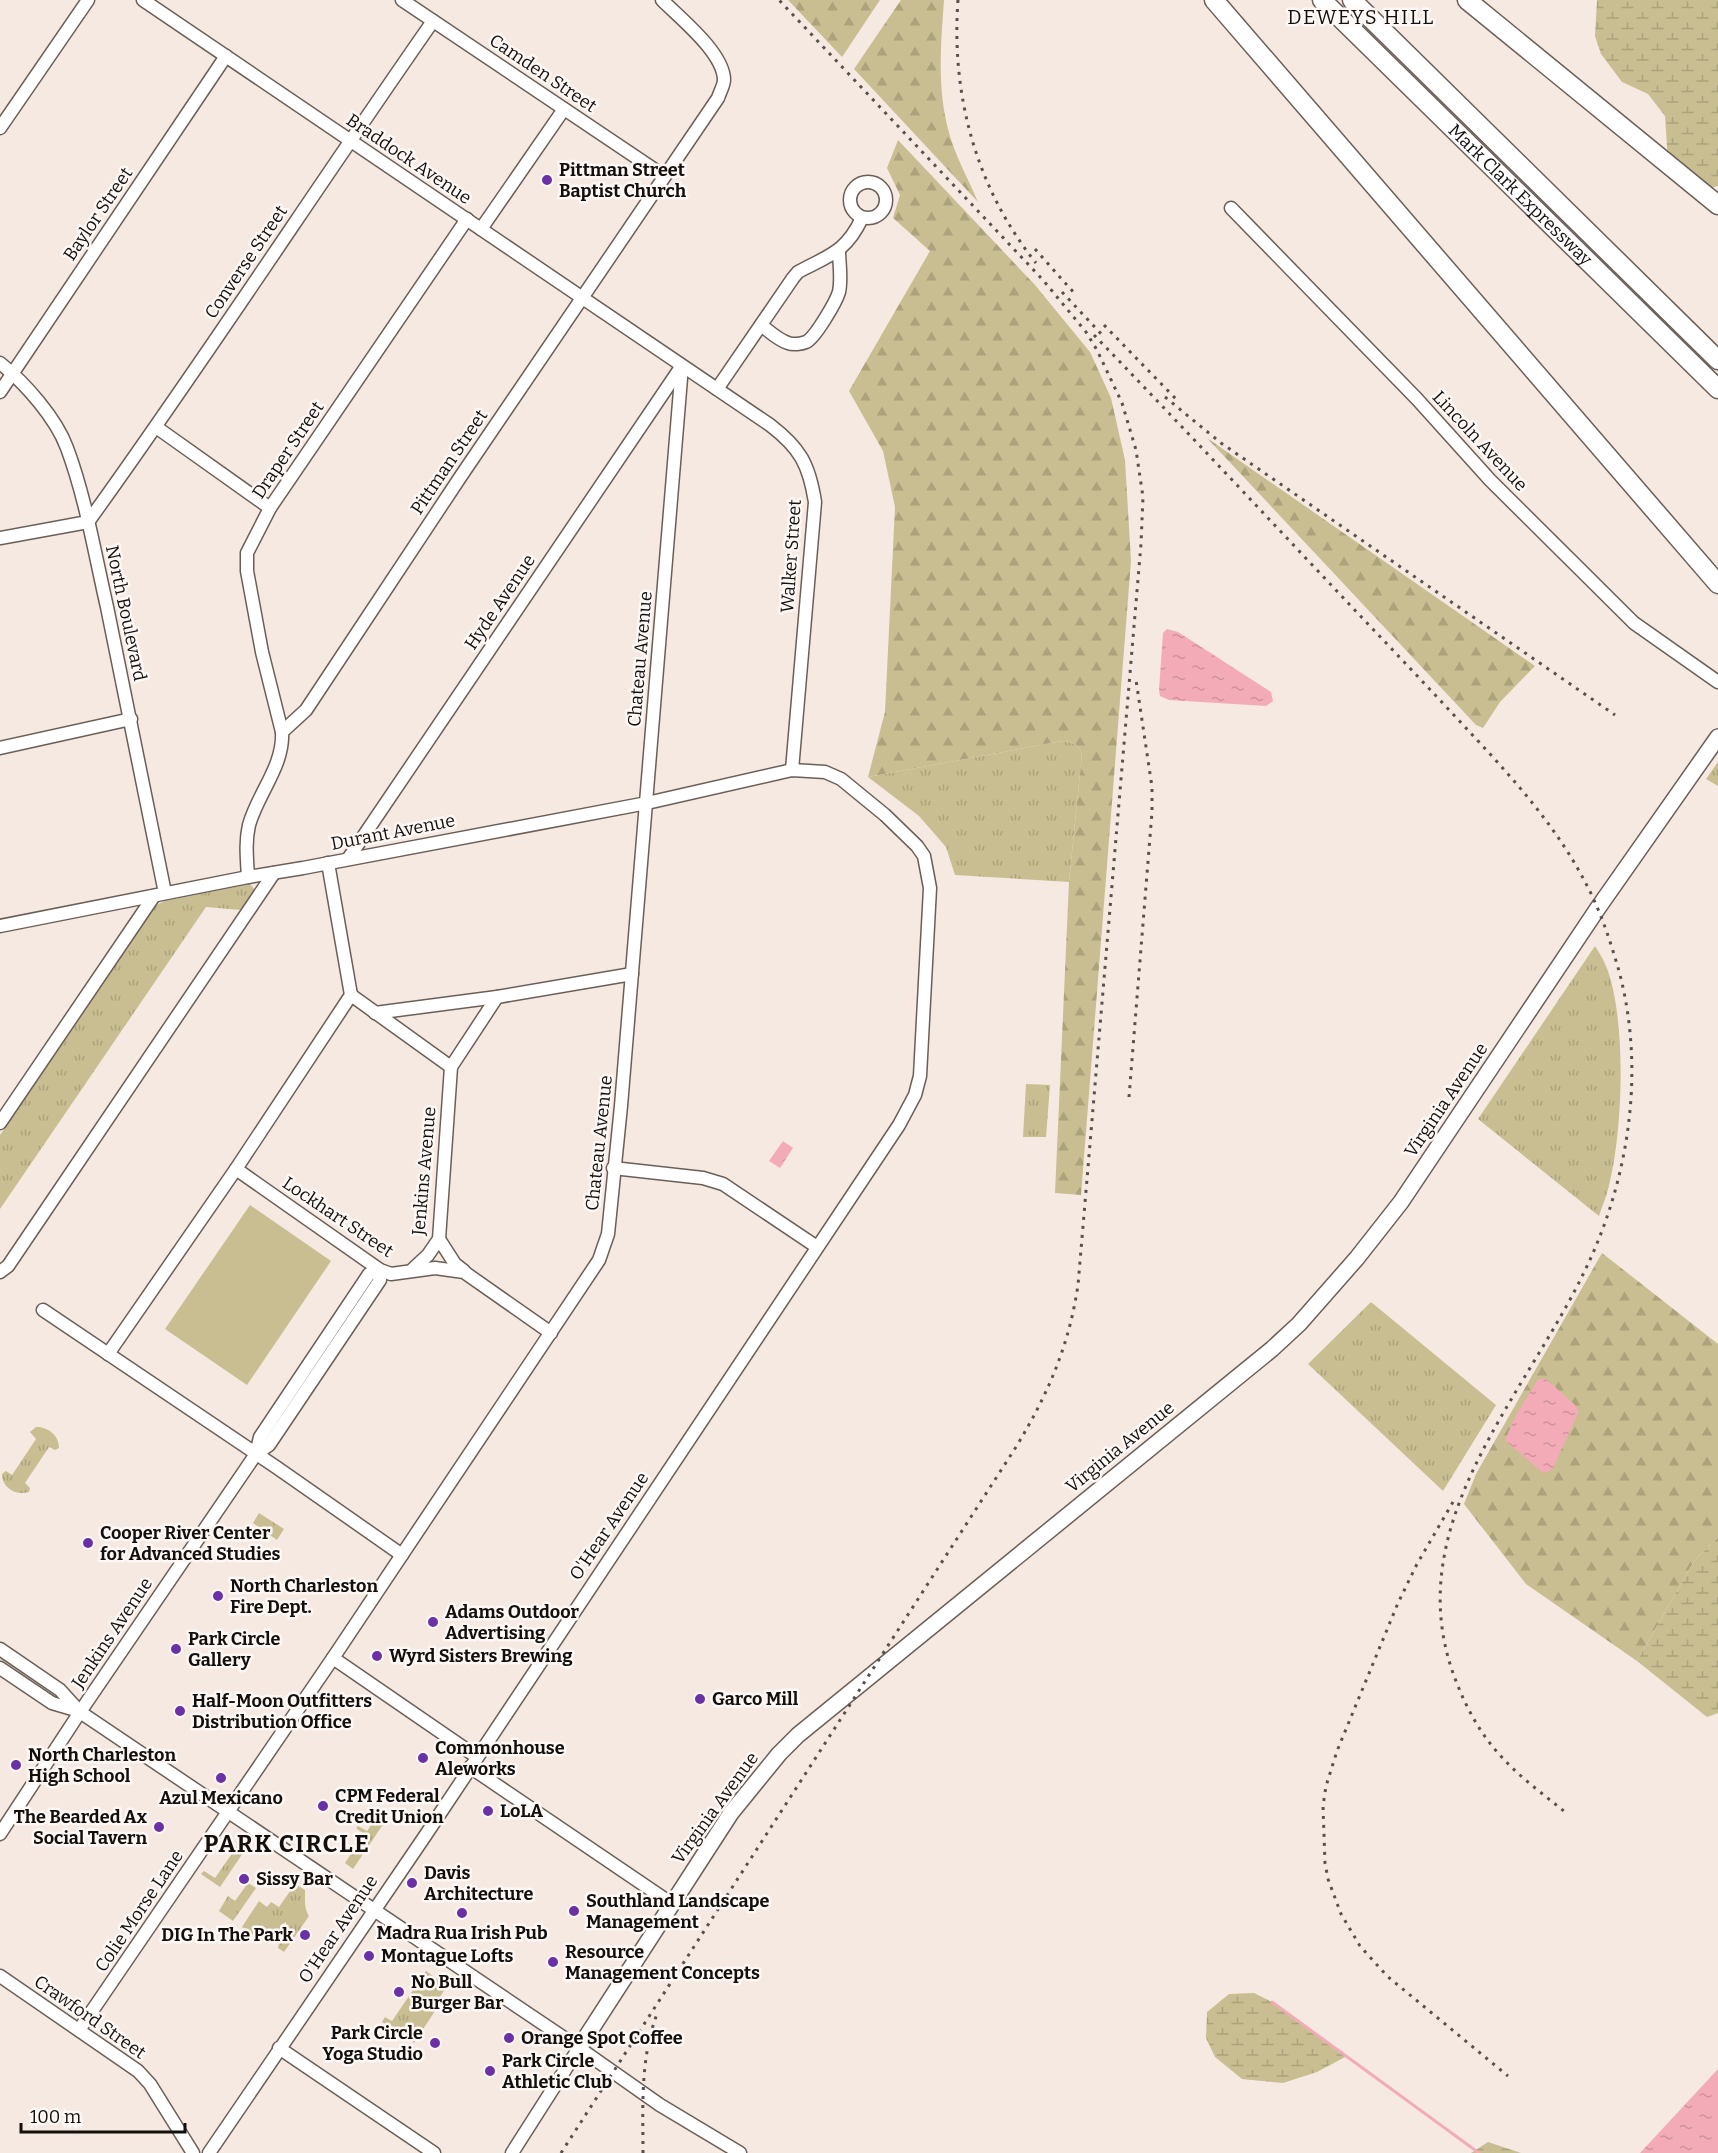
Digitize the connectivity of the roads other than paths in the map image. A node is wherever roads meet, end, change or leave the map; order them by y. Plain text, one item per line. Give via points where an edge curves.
1 (88, 0) edge
2 (143, 0) edge
3 (402, 0) edge
4 (662, 0) edge
5 (1214, 0) edge
6 (1322, 0) edge
7 (1352, 0) edge
8 (1467, 0) edge
9 (433, 21) junction
10 (226, 56) junction
11 (564, 109) junction
12 (0, 128) edge
13 (349, 140) junction
14 (664, 176) junction
15 (1718, 205) edge
16 (1231, 208) dead end
17 (862, 218) dead end
18 (467, 219) junction
19 (481, 229) junction
20 (839, 250) junction
21 (582, 298) junction
22 (760, 325) junction
23 (656, 347) joint
24 (1718, 360) edge
25 (0, 363) edge
26 (682, 366) junction
27 (13, 373) junction
28 (717, 389) junction
29 (1718, 389) edge
30 (0, 392) edge
31 (156, 427) junction
32 (270, 508) junction
33 (88, 522) junction
34 (0, 538) edge
35 (1718, 584) edge
36 (1718, 682) edge
37 (131, 719) junction
38 (282, 732) junction
39 (1718, 737) edge
40 (0, 748) edge
41 (792, 770) junction
42 (647, 803) junction
43 (348, 859) junction
44 (328, 863) junction
45 (274, 873) junction
46 (248, 876) junction
47 (159, 895) junction
48 (0, 926) edge
49 (632, 974) junction
50 (351, 995) junction
51 (497, 997) junction
52 (375, 1013) junction
53 (451, 1067) junction
54 (0, 1123) edge
55 (614, 1168) junction
56 (236, 1169) junction
57 (439, 1239) junction
58 (817, 1247) junction
59 (412, 1269) junction
60 (380, 1270) junction
61 (0, 1272) edge
62 (465, 1272) junction
63 (43, 1310) dead end
64 (551, 1333) junction
65 (108, 1354) junction
66 (256, 1454) junction
67 (402, 1555) junction
68 (0, 1649) edge
69 (333, 1658) junction
70 (0, 1668) edge
71 (80, 1712) junction
72 (474, 1762) junction
73 (228, 1812) junction
74 (0, 1834) edge
75 (672, 1904) junction
76 (374, 1910) junction
77 (0, 1976) edge
78 (79, 2030) junction
79 (279, 2048) junction
80 (579, 2048) junction
81 (193, 2153) edge
82 (209, 2153) edge
83 (434, 2153) edge
84 (512, 2153) edge
85 (740, 2153) edge

1 - 12 street
2 - 10 street, Braddock Avenue
3 - 9 street, Camden Street
4 - 14 street, Pittman Street via 707,46 720,64 724,81 718,98
5 - 35 highway
6 - 29 highway, Mark Clark Expressway
7 - 24 highway, Mark Clark Expressway
8 - 15 highway
9 - 11 street, Camden Street
9 - 13 street, Converse Street
10 - 13 street, Braddock Avenue
10 - 27 street, Baylor Street
11 - 14 street, Camden Street
11 - 19 street
13 - 18 street, Braddock Avenue
13 - 31 street, Converse Street
14 - 21 street, Pittman Street
16 - 36 street, Lincoln Avenue via 1490,480 1634,623
17 - 20 street via 853,236
18 - 19 street, Braddock Avenue
18 - 32 street, Draper Street
19 - 21 street, Braddock Avenue
20 - 22 street via 798,272
20 - 22 street via 839,292 812,338 788,343
21 - 23 street, Braddock Avenue
21 - 38 street, Pittman Street via 306,710
22 - 28 street
23 - 26 street, Walker Street
25 - 27 street, North Boulevard
26 - 28 street, Walker Street
26 - 42 street, Chateau Avenue
26 - 43 street, Hyde Avenue
27 - 30 street, Baylor Street
27 - 33 street, North Boulevard via 45,410 67,447
28 - 41 street, Walker Street via 794,446 812,479 815,502
31 - 32 street
31 - 33 street, Converse Street
32 - 38 street, Draper Street via 248,553 247,571
33 - 34 street
33 - 37 street, North Boulevard
37 - 40 street
37 - 47 street, North Boulevard
38 - 46 street via 282,753 250,823 246,841
39 - 75 main road, Virginia Avenue via 1401,1202 1299,1324 798,1735 731,1813
41 - 42 street, Durant Avenue
41 - 58 street, O'Hear Avenue via 825,772 841,779 881,811 918,846 924,856 930,888 920,1076 915,1095
42 - 43 street, Durant Avenue
42 - 49 street, Chateau Avenue
43 - 44 street, Durant Avenue
44 - 45 street, Durant Avenue
44 - 50 street
45 - 46 street, Durant Avenue
45 - 61 street via 8,1266
46 - 47 street, Durant Avenue
47 - 48 street, Durant Avenue
47 - 54 street
49 - 51 street
49 - 55 street, Chateau Avenue
50 - 52 street
50 - 56 street
51 - 52 street
51 - 53 street, Jenkins Avenue
52 - 53 street
53 - 57 street, Jenkins Avenue
55 - 58 street via 703,1178 723,1184
55 - 64 street, Chateau Avenue via 608,1234 599,1260
56 - 60 street, Lockhart Street
56 - 65 street
57 - 59 street, Jenkins Avenue
57 - 62 street
58 - 72 street, O'Hear Avenue
59 - 60 street, Lockhart Street via 391,1274
59 - 62 street, Lockhart Street
60 - 66 street, Jenkins Avenue via 380,1280 289,1416 269,1445
62 - 64 street, Lockhart Street
63 - 65 street
64 - 67 street, Chateau Avenue
65 - 66 street
66 - 67 street
66 - 71 street, Jenkins Avenue
67 - 69 street, Chateau Avenue
68 - 71 street via 60,1690
69 - 72 street
69 - 73 street, Chateau Avenue
70 - 71 street via 52,1703
71 - 73 street
71 - 74 street, Jenkins Avenue
72 - 75 street
72 - 76 street, O'Hear Avenue
73 - 76 street
73 - 78 street, Colie Morse Lane
75 - 80 main road, Virginia Avenue
76 - 79 street, O'Hear Avenue
76 - 80 street
77 - 78 street, Crawford Street
78 - 81 street, Crawford Street via 138,2071
79 - 82 street, O'Hear Avenue
79 - 83 street
80 - 84 street, Virginia Avenue
80 - 85 street via 660,2105

